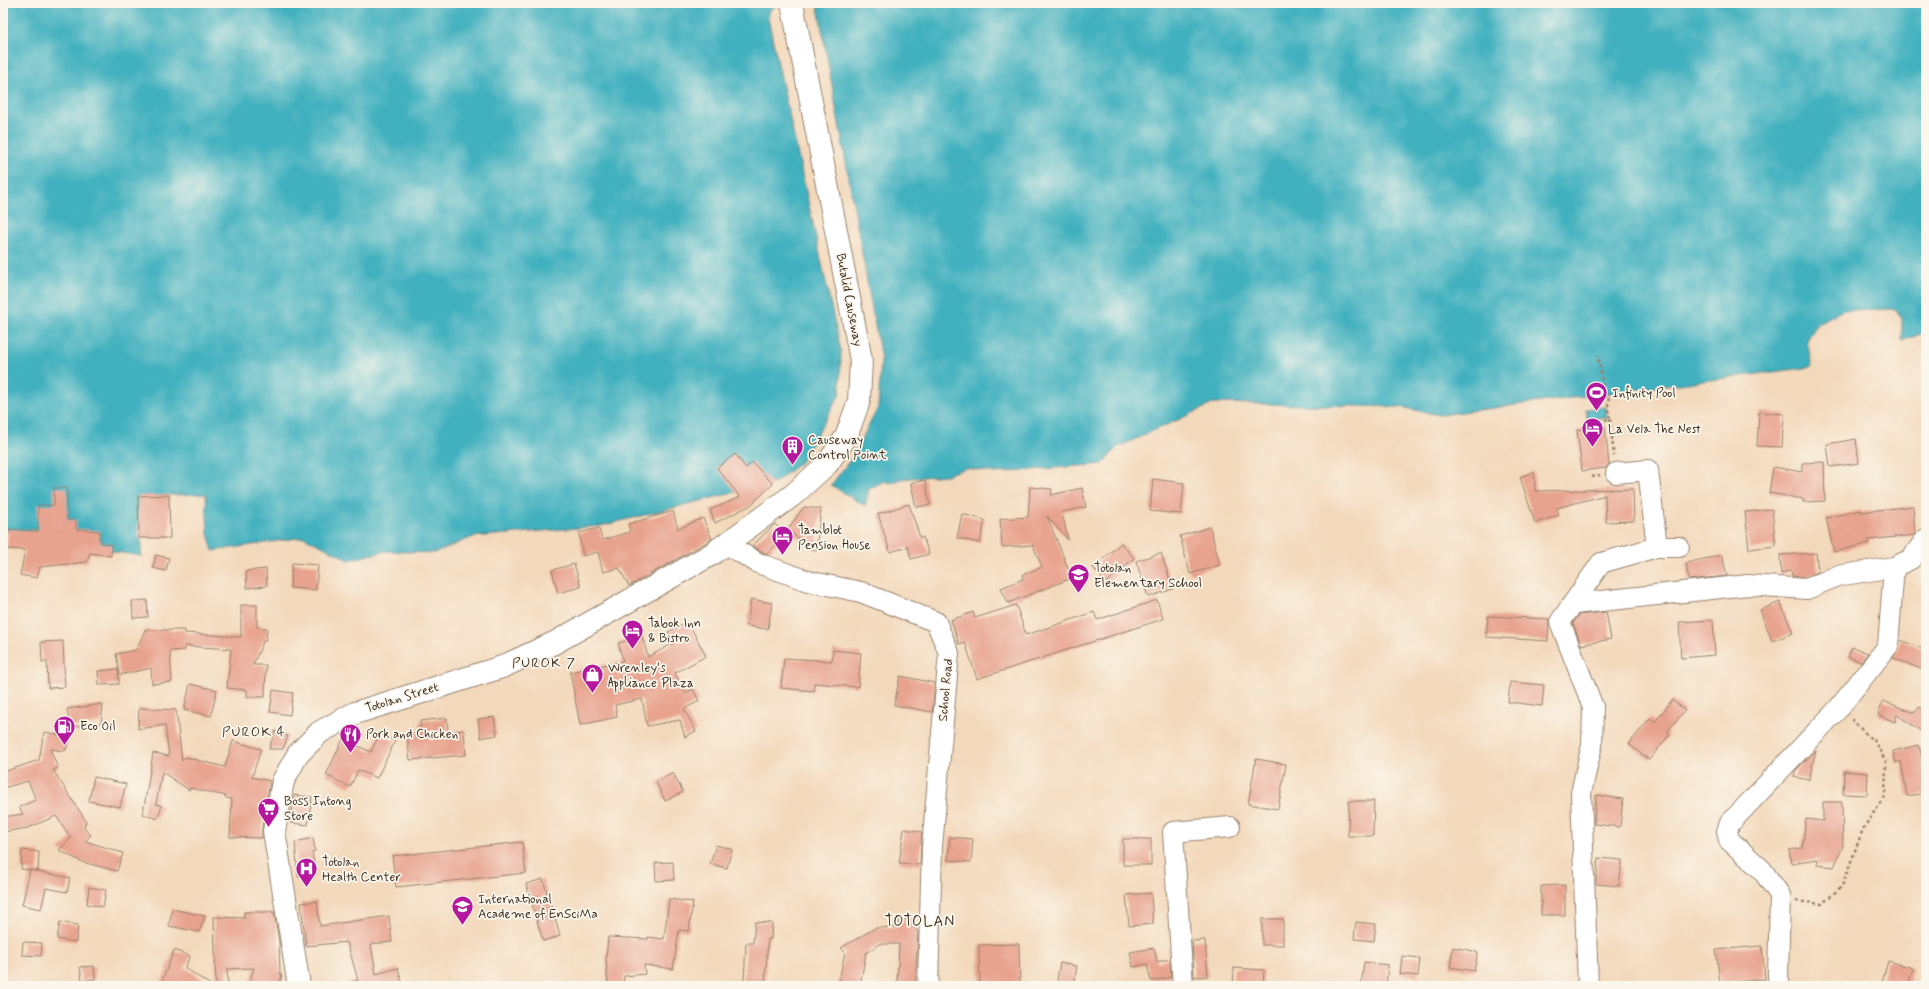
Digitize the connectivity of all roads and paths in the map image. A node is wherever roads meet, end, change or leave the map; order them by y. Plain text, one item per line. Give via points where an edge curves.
1 (792, 5) edge
2 (1598, 355) dead end
3 (1610, 419) junction
4 (1587, 422) dead end
5 (1616, 473) joint
6 (1926, 539) edge
7 (726, 544) junction
8 (1657, 547) junction
9 (1679, 547) dead end
10 (1894, 567) junction
11 (1574, 604) junction
12 (1838, 709) junction
13 (1230, 827) dead end
14 (1780, 895) junction
15 (299, 986) edge
16 (928, 986) edge
17 (1183, 986) edge
18 (1588, 986) edge
19 (1780, 986) edge

1 - 7 main road, Butalid Causeway via 861,360 859,401 846,437 827,464 793,496
2 - 3 path via 1604,395 1609,397
3 - 4 path
3 - 5 path
5 - 8 street via 1648,470
6 - 10 street via 1912,559
7 - 15 main road, Totolan Street via 556,642 502,667 355,712 320,732 298,754 282,781 274,831
7 - 16 street, School Road via 758,563 808,581 861,592 936,622 949,653 932,847
8 - 9 street
8 - 11 street via 1601,563
10 - 11 street via 1837,576 1807,589 1748,585
10 - 12 street via 1888,646
11 - 18 street via 1560,622 1593,707 1592,745 1581,793
12 - 14 street via 1730,822 1727,831 1729,840 1762,870
12 - 14 path via 1874,740 1886,762 1885,795 1863,829 1842,886 1822,904 1799,902
13 - 17 street via 1173,832
14 - 19 street

